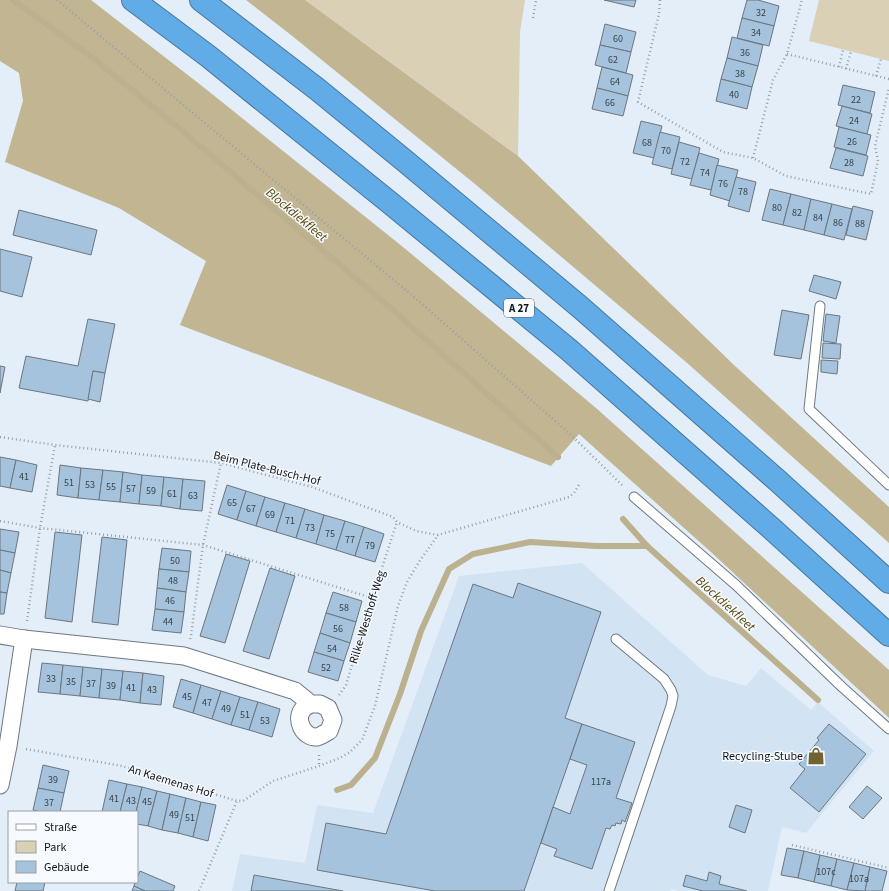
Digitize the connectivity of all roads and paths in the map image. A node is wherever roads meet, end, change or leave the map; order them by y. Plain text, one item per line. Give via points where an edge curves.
1 (57, 0) edge
2 (133, 0) edge
3 (201, 0) edge
4 (536, 0) edge
5 (660, 0) edge
6 (802, 0) edge
7 (533, 18) dead end
8 (843, 50) dead end
9 (851, 51) dead end
10 (787, 54) junction
11 (881, 59) dead end
12 (839, 67) junction
13 (846, 69) junction
14 (876, 76) junction
15 (889, 79) edge
16 (889, 88) edge
17 (753, 158) junction
18 (820, 306) dead end
19 (0, 437) edge
20 (55, 445) junction
21 (221, 463) junction
22 (580, 483) dead end
23 (889, 485) edge
24 (634, 497) joint
25 (0, 521) edge
26 (397, 522) junction
27 (40, 528) junction
28 (438, 535) junction
29 (203, 545) junction
30 (889, 582) edge
31 (372, 598) junction
32 (0, 635) edge
33 (889, 635) edge
34 (24, 639) junction
35 (616, 639) dead end
36 (184, 656) junction
37 (311, 704) junction
38 (328, 708) junction
39 (889, 728) edge
40 (8, 746) junction
41 (0, 785) edge
42 (236, 801) junction
43 (792, 845) dead end
44 (889, 868) edge
45 (199, 891) edge
46 (609, 891) edge

1 - 24 path via 414,297 570,434
2 - 33 highway, A 27 via 208,56 568,349
3 - 30 highway via 317,89 574,302
4 - 7 path
5 - 17 path via 638,102 723,152
6 - 10 path
8 - 12 path
9 - 13 path
10 - 12 path
10 - 17 path via 773,80
11 - 14 path
12 - 13 path
13 - 14 path
14 - 15 path
16 - 17 path via 875,146 878,161 870,194 786,176
18 - 23 lane via 809,410
19 - 20 path, Beim Plate-Busch-Hof
20 - 21 path, Beim Plate-Busch-Hof
20 - 27 path
21 - 26 path, Beim Plate-Busch-Hof via 312,488 393,517
21 - 29 path
22 - 28 path via 569,497
24 - 39 lane via 736,584 842,687
25 - 27 path
26 - 28 path, Beim Plate-Busch-Hof via 416,531
26 - 31 path, Rilke-Westhoff-Weg
27 - 29 path
27 - 34 path
28 - 42 path via 407,582 398,606 376,706 362,740 340,758 274,781 243,801
29 - 31 path
29 - 36 path via 191,636
31 - 38 path, Rilke-Westhoff-Weg via 346,685
32 - 34 street
34 - 36 street
34 - 40 street
35 - 46 lane via 664,679 672,696 671,706
36 - 37 street via 295,691
37 - 38 street via 320,704
37 - 38 street via 303,709 300,718 301,728 308,735 318,737 329,731 333,720
40 - 41 street
40 - 42 path, An Kaemenas Hof via 122,766
42 - 45 path
43 - 44 path

